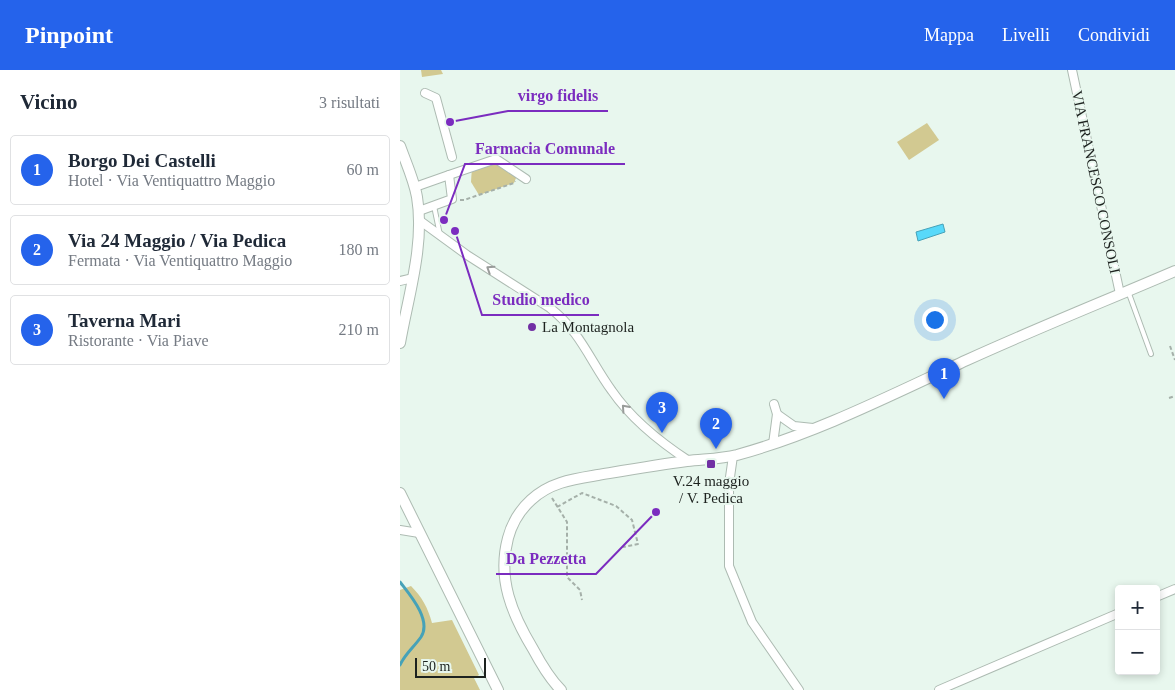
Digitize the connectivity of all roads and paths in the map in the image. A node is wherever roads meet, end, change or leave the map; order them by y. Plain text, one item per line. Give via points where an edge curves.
1 (1072, 70) edge
2 (425, 93) dead end
3 (400, 146) edge
4 (452, 157) dead end
5 (518, 173) junction
6 (449, 176) junction
7 (526, 179) dead end
8 (415, 187) junction
9 (452, 199) junction
10 (434, 206) junction
11 (419, 216) junction
12 (440, 235) junction
13 (1175, 271) edge
14 (413, 278) junction
15 (400, 280) edge
16 (1124, 293) junction
17 (400, 343) edge
18 (1170, 346) dead end
19 (1151, 354) dead end
20 (1175, 360) edge
21 (1175, 396) edge
22 (1169, 398) dead end
23 (774, 404) dead end
24 (777, 414) junction
25 (817, 428) junction
26 (773, 444) junction
27 (733, 456) junction
28 (689, 461) junction
29 (400, 493) edge
30 (554, 501) dead end
31 (557, 507) junction
32 (400, 530) edge
33 (419, 533) junction
34 (622, 548) dead end
35 (1175, 589) edge
36 (1160, 595) edge
37 (582, 600) dead end
38 (1115, 615) edge
39 (944, 689) edge
40 (498, 690) edge
41 (561, 690) edge
42 (799, 690) edge

1 - 16 street, VIA FRANCESCO CONSOLI
2 - 4 street via 436,98
3 - 8 main road
5 - 6 street via 496,159
5 - 7 street
5 - 9 path via 514,183 464,200
6 - 8 street
6 - 9 street
8 - 11 main road
9 - 10 street
10 - 11 street
10 - 12 lane
11 - 12 street
11 - 14 main road
28 -> 12 street via 664,445 623,406 602,378 578,336 560,316
13 - 16 main road
14 - 15 street
14 - 17 main road
16 - 19 lane
16 - 25 main road
18 - 20 path
21 - 22 path
23 - 24 street
24 - 25 street via 794,426
24 - 26 street
25 - 26 main road
26 - 27 main road
27 - 28 main road
27 - 42 street via 729,566 752,622
28 - 41 main road via 566,481 530,500 516,519 504,563 505,586 529,643
29 - 33 main road
30 - 31 path
31 - 34 path via 582,493 616,506 632,520 638,544
31 - 37 path via 567,522 567,577 580,590
32 - 33 street
33 - 40 main road
35 - 36 street
38 - 39 street

